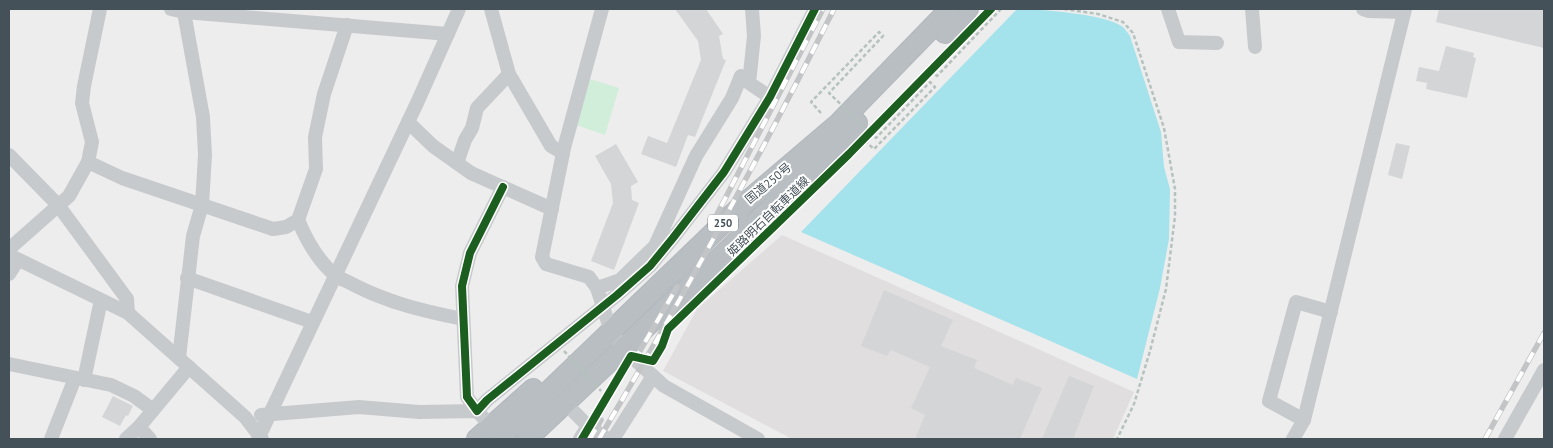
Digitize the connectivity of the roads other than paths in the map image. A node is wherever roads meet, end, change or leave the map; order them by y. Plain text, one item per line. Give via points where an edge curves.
1 (100, 9) edge
2 (459, 9) edge
3 (490, 9) edge
4 (602, 9) edge
5 (752, 9) edge
6 (815, 9) edge
7 (950, 9) edge
8 (968, 9) edge
9 (1168, 9) edge
10 (1252, 9) edge
11 (1363, 9) edge
12 (177, 10) edge
13 (1405, 10) edge
14 (347, 26) junction
15 (448, 34) junction
16 (1217, 43) dead end
17 (1255, 47) dead end
18 (509, 74) junction
19 (741, 76) dead end
20 (770, 97) junction
21 (408, 122) junction
22 (563, 153) junction
23 (9, 155) edge
24 (88, 162) junction
25 (457, 163) junction
26 (503, 187) junction
27 (58, 205) junction
28 (202, 205) junction
29 (552, 209) junction
30 (298, 220) junction
31 (9, 249) edge
32 (13, 258) edge
33 (9, 274) edge
34 (335, 275) junction
35 (187, 278) junction
36 (597, 288) junction
37 (101, 300) junction
38 (603, 307) junction
39 (1331, 312) junction
40 (128, 314) junction
41 (463, 319) junction
42 (312, 322) junction
43 (611, 332) junction
44 (624, 347) junction
45 (184, 363) junction
46 (9, 364) edge
47 (1544, 370) edge
48 (653, 376) junction
49 (80, 379) junction
50 (597, 385) junction
51 (154, 410) junction
52 (478, 411) junction
53 (574, 412) junction
54 (269, 414) junction
55 (246, 417) junction
56 (1304, 420) junction
57 (588, 426) junction
58 (139, 427) junction
59 (489, 435) edge
60 (260, 438) edge
61 (51, 439) edge
62 (126, 439) edge
63 (150, 439) edge
64 (526, 439) edge
65 (547, 439) edge
66 (580, 439) edge
67 (608, 439) edge
68 (613, 439) edge
69 (758, 439) edge
70 (1293, 439) edge
71 (1505, 439) edge

1 - 24 street via 82,103 92,142
2 - 15 street
3 - 18 street
4 - 22 street
5 - 20 street via 754,36 749,83
6 - 20 street
7 - 43 highway, 国道250号 / 250 via 840,123 737,210
8 - 44 highway, 国道250号 / 250 via 848,133
9 - 16 street via 1179,42
10 - 17 street
11 - 13 street
12 - 14 street
12 - 28 street via 203,117
13 - 39 street
14 - 15 street
14 - 30 street via 324,94 315,136 316,169
15 - 21 street
18 - 22 street via 551,146
18 - 25 street via 477,108
19 - 36 street via 732,98 696,156 655,246 620,280
20 - 38 street via 724,172 673,238 650,266
21 - 25 street
21 - 34 street
22 - 29 street
23 - 27 street
24 - 27 street via 68,196
24 - 28 street via 122,178
25 - 26 street
26 - 29 street
26 - 41 street via 470,253 462,286
27 - 31 street
27 - 40 street via 127,299
28 - 30 street via 273,229 286,227
28 - 35 street via 193,236
29 - 36 street via 542,256 546,264 590,277
30 - 34 street via 316,254
32 - 33 street
32 - 37 street
34 - 41 street via 410,308
34 - 42 street
35 - 42 street
35 - 45 street
36 - 38 street
37 - 40 street
37 - 49 street
38 - 43 street
38 - 52 street via 487,400
39 - 56 street
39 - 56 street via 1296,302 1269,401
40 - 45 street
41 - 52 street via 468,397
42 - 54 street
43 - 44 street
43 - 59 highway, 国道250号 / 250
44 - 48 street
44 - 50 highway, 国道250号 / 250
45 - 51 street
45 - 55 street
46 - 49 street
47 - 71 street
48 - 68 street
48 - 69 street via 664,386
49 - 51 street via 111,385
49 - 61 street
50 - 53 highway, 250
50 - 64 highway, 国道250号 / 250
51 - 58 street
52 - 54 street via 419,412 359,407
52 - 59 street
53 - 57 street
53 - 65 highway, 250
54 - 55 street
54 - 60 street
55 - 60 street
56 - 70 street
57 - 66 street
57 - 67 street
58 - 62 street
58 - 63 street

